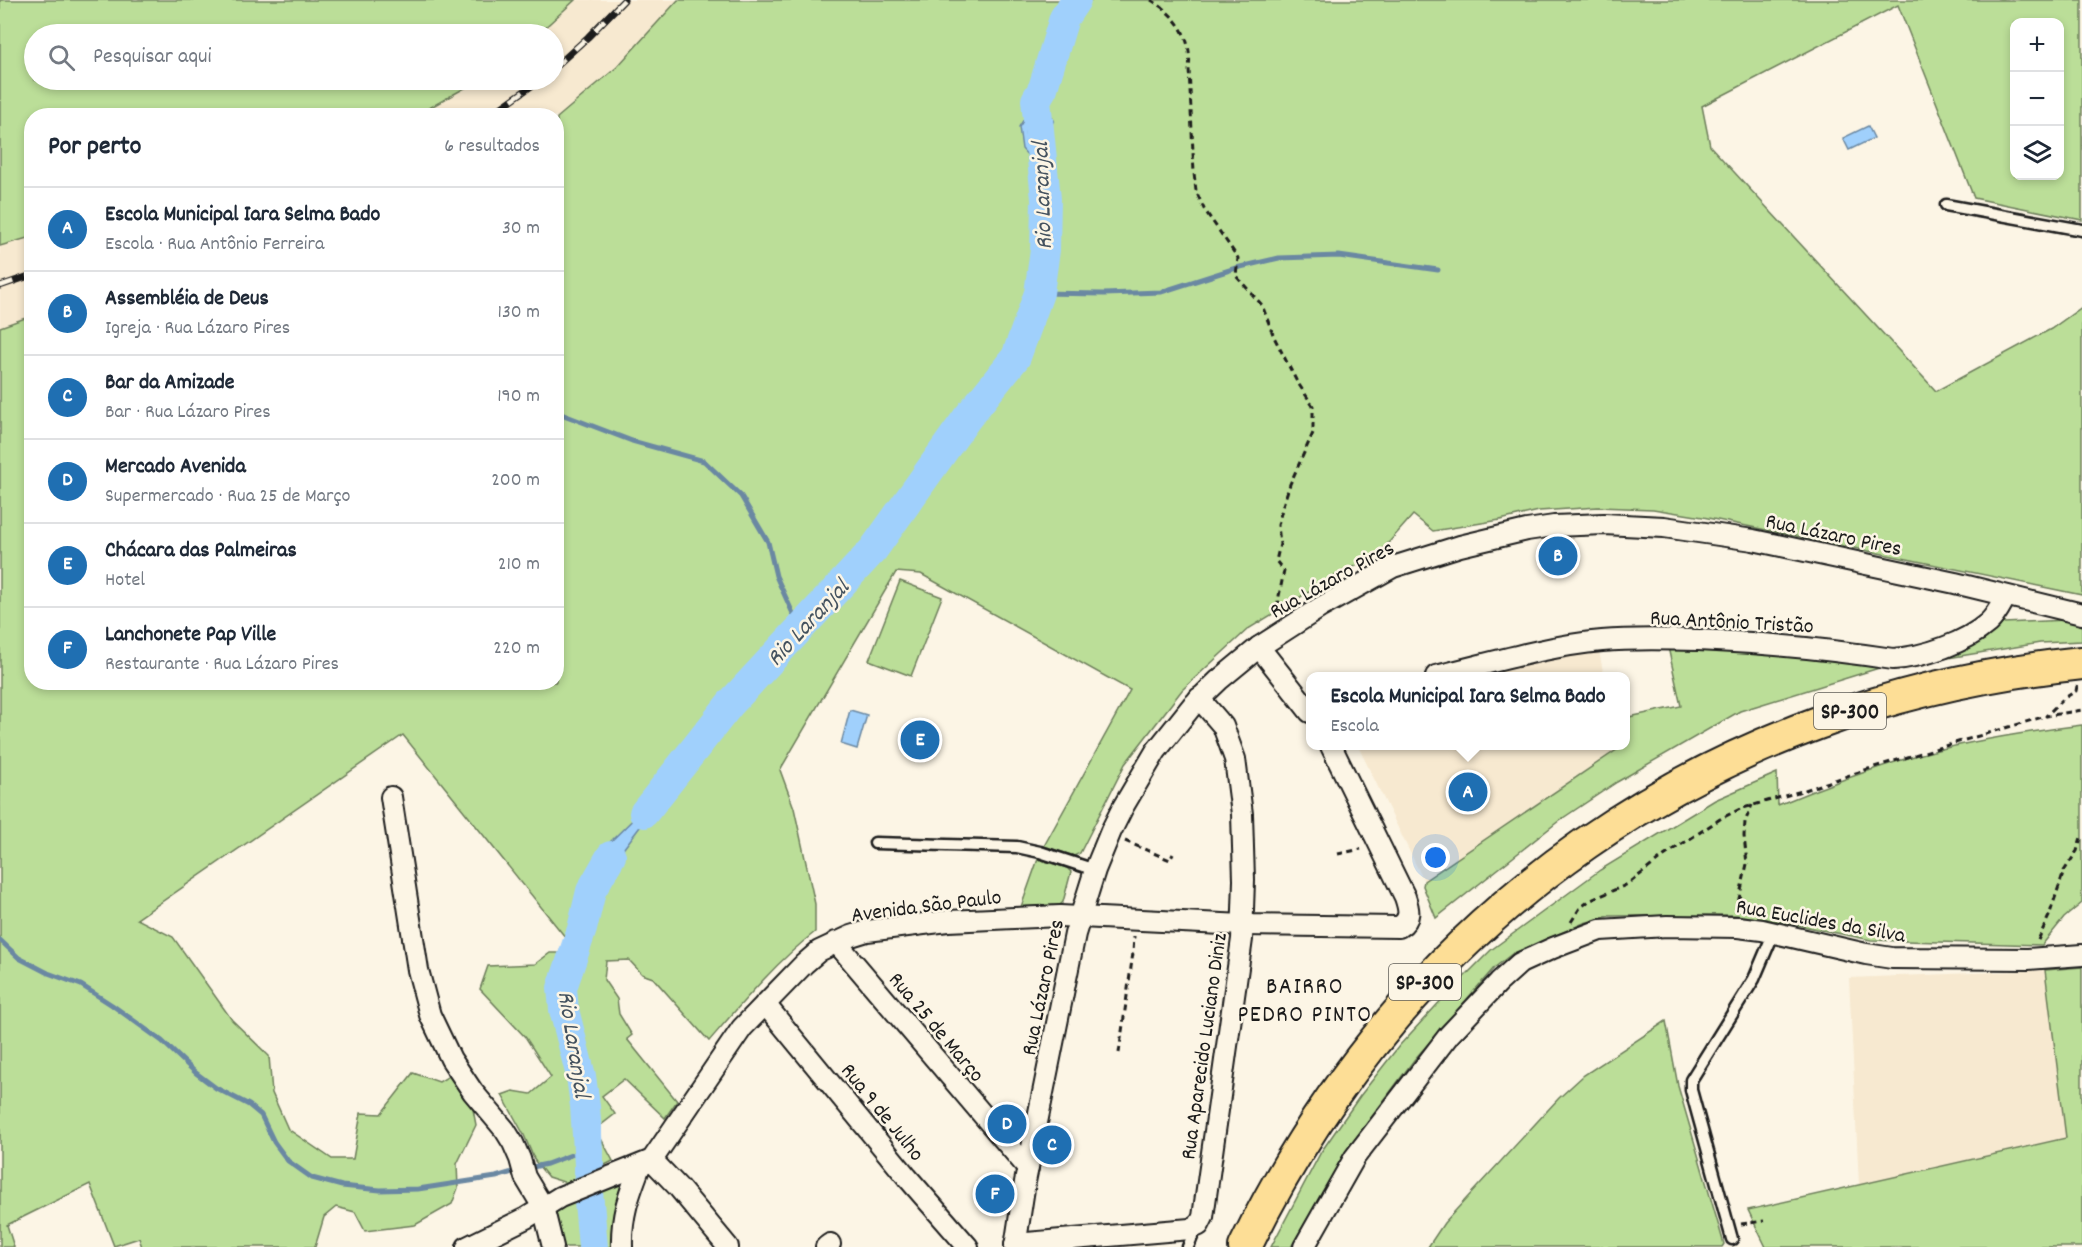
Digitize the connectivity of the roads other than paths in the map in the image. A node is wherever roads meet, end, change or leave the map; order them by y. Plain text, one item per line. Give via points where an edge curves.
1 (1946, 205) dead end
2 (2082, 230) edge
3 (2006, 596) junction
4 (2082, 614) edge
5 (1259, 647) junction
6 (2081, 663) edge
7 (1453, 672) edge
8 (1199, 698) junction
9 (1306, 705) edge
10 (1333, 750) edge
11 (391, 797) dead end
12 (875, 843) dead end
13 (1095, 870) junction
14 (1080, 916) junction
15 (1243, 925) junction
16 (1774, 932) junction
17 (836, 942) junction
18 (2082, 955) edge
19 (765, 1004) junction
20 (646, 1163) junction
21 (1028, 1168) junction
22 (543, 1208) junction
23 (1196, 1227) junction
24 (1732, 1239) dead end
25 (1015, 1246) edge
26 (467, 1247) edge
27 (553, 1247) edge
28 (622, 1247) edge
29 (728, 1247) edge
30 (968, 1247) edge
31 (1188, 1247) edge
32 (1245, 1247) edge
33 (1304, 1247) edge

1 - 2 lane
3 - 4 street, Rua Lázaro Pires
3 - 5 street, Rua Lázaro Pires via 1708,532 1584,525 1491,537 1412,560 1369,578
3 - 7 street, Rua Antônio Tristão via 1993,617 1980,628 1946,646 1905,658 1743,642 1627,639 1549,649
5 - 8 street, Rua Lázaro Pires
5 - 9 street
6 - 32 main road, SP-300 via 1964,680 1830,717 1703,772 1584,844 1476,930 1382,1032 1296,1152
8 - 13 street, Rua Lázaro Pires via 1156,751 1123,807
8 - 15 street, Rua Aparecido Luciano Diniz via 1223,726 1235,759 1243,831
10 - 15 street, Avenida São Paulo via 1405,897 1409,913 1405,923 1392,928
11 - 22 street via 418,970 430,1015 451,1059 505,1130
12 - 13 lane via 1017,847
13 - 14 street, Rua Lázaro Pires
14 - 15 street, Avenida São Paulo
14 - 17 street, Avenida São Paulo via 948,921 867,931
14 - 21 street, Rua Lázaro Pires
15 - 23 street, Rua Aparecido Luciano Diniz via 1203,1217
16 - 18 street, Rua Euclides da Silva via 1892,958 2028,959
16 - 24 lane via 1755,979 1691,1080
16 - 33 street, Rua Euclides da Silva via 1667,926 1600,930 1521,963 1449,1035 1355,1157
17 - 19 street, Avenida São Paulo via 804,964
17 - 21 street, Rua 25 de Março
19 - 20 street, Avenida São Paulo via 733,1040
19 - 30 street, Rua 9 de Julho
20 - 22 street via 570,1192
20 - 28 street, Avenida São Paulo via 626,1204
20 - 29 street via 679,1188
21 - 25 street, Rua Lázaro Pires
22 - 26 street
22 - 27 street
23 - 25 street
23 - 31 lane

